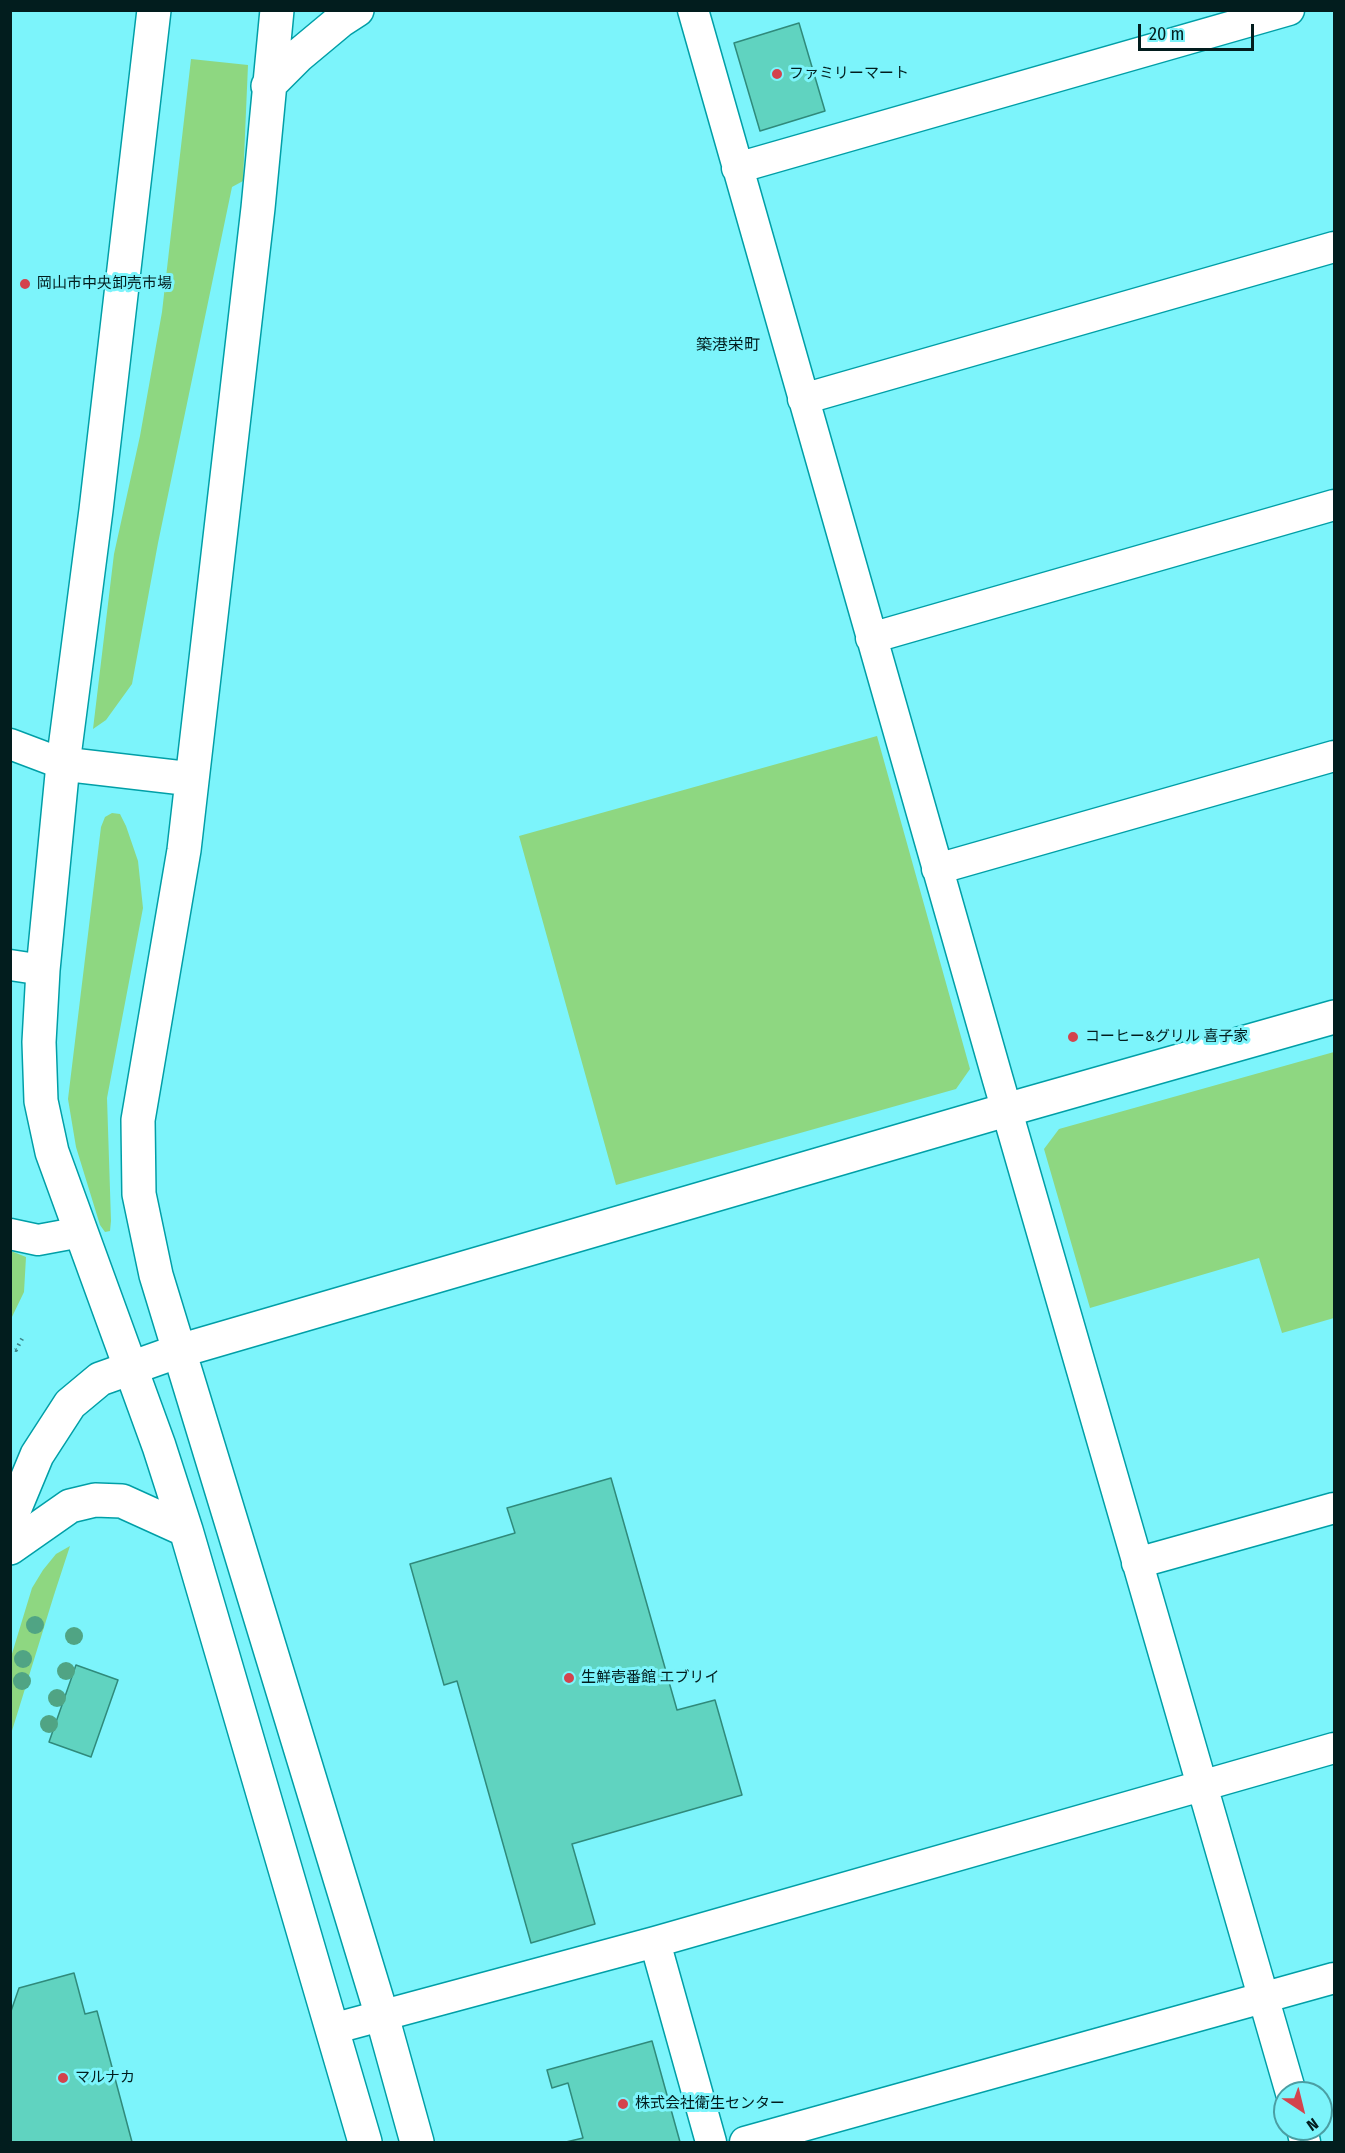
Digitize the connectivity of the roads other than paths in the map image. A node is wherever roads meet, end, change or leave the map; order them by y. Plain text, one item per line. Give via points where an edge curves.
1 (154, 10) edge
2 (277, 10) edge
3 (357, 10) edge
4 (693, 10) edge
5 (1289, 10) edge
6 (268, 86) junction
7 (738, 168) junction
8 (1335, 247) edge
9 (803, 399) junction
10 (1335, 505) edge
11 (872, 638) junction
12 (10, 744) edge
13 (1335, 756) edge
14 (63, 764) junction
15 (192, 779) junction
16 (937, 869) junction
17 (10, 965) edge
18 (43, 969) junction
19 (1335, 1017) edge
20 (1006, 1110) junction
21 (81, 1232) junction
22 (10, 1234) edge
23 (179, 1351) junction
24 (130, 1368) junction
25 (13, 1507) edge
26 (1335, 1508) edge
27 (186, 1530) junction
28 (10, 1548) edge
29 (1137, 1563) junction
30 (1335, 1748) edge
31 (1202, 1786) junction
32 (655, 1942) junction
33 (1335, 1978) edge
34 (1264, 1998) junction
35 (382, 2016) junction
36 (332, 2029) junction
37 (1288, 2081) edge
38 (365, 2142) edge
39 (417, 2142) edge
40 (711, 2142) edge
41 (745, 2142) edge

1 - 14 street
2 - 6 street
3 - 6 street via 306,49
4 - 7 street
5 - 7 street
6 - 15 street via 258,208
7 - 9 street
8 - 9 street
9 - 11 street
10 - 11 street
11 - 16 street
12 - 14 street
13 - 16 street
14 - 15 street
14 - 18 street
15 - 23 street via 184,850 138,1120 139,1194 156,1275
16 - 20 street
17 - 18 street
18 - 21 street via 41,1101 52,1152
19 - 20 street
20 - 23 street
20 - 29 street
21 - 22 street via 38,1240
21 - 24 street
23 - 24 street
23 - 35 street
24 - 25 street via 100,1379 70,1404 37,1455
24 - 27 street
26 - 29 street
27 - 28 street via 122,1501 95,1500 70,1506
27 - 36 street
29 - 31 street
30 - 31 street
31 - 32 street
31 - 34 street
32 - 35 street
32 - 40 street
33 - 34 street
34 - 37 street
34 - 41 street
35 - 36 street
35 - 39 street
36 - 38 street

